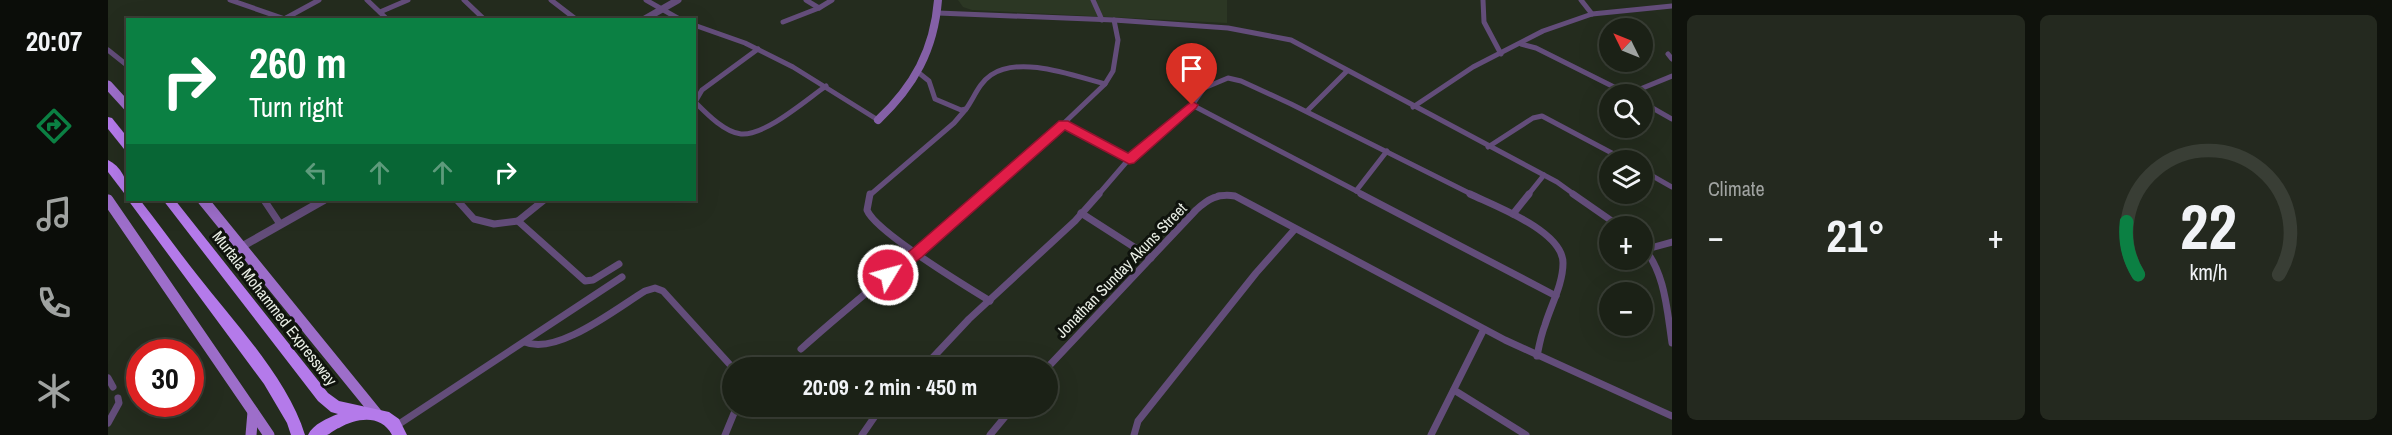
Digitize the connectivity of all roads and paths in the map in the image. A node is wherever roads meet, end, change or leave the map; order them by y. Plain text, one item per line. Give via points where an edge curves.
1 (230, 0) edge
2 (319, 0) edge
3 (367, 0) edge
4 (408, 0) edge
5 (464, 0) edge
6 (551, 0) edge
7 (646, 0) edge
8 (678, 0) edge
9 (806, 0) edge
10 (832, 0) edge
11 (938, 0) edge
12 (1093, 0) edge
13 (1483, 0) edge
14 (1581, 0) edge
15 (1672, 6) edge
16 (819, 8) junction
17 (661, 10) junction
18 (380, 12) junction
19 (938, 13) junction
20 (1592, 14) junction
21 (284, 18) edge
22 (289, 18) edge
23 (386, 18) edge
24 (483, 18) edge
25 (574, 18) edge
26 (647, 18) edge
27 (677, 18) edge
28 (1102, 20) junction
29 (1114, 20) junction
30 (783, 22) dead end
31 (696, 26) edge
32 (1521, 44) junction
33 (758, 49) junction
34 (108, 50) edge
35 (1501, 54) junction
36 (126, 64) edge
37 (1347, 72) junction
38 (919, 73) junction
39 (1672, 76) edge
40 (1105, 84) junction
41 (1608, 84) edge
42 (1652, 84) edge
43 (108, 85) edge
44 (826, 86) junction
45 (696, 100) edge
46 (696, 103) edge
47 (126, 105) edge
48 (1192, 105) junction
49 (1413, 107) junction
50 (1653, 108) edge
51 (966, 109) junction
52 (1307, 111) junction
53 (1672, 119) edge
54 (878, 120) joint
55 (108, 121) edge
56 (1064, 124) junction
57 (126, 144) edge
58 (1488, 147) junction
59 (1606, 150) edge
60 (1387, 152) junction
61 (1129, 159) junction
62 (108, 164) edge
63 (1544, 175) junction
64 (1653, 176) edge
65 (126, 187) edge
66 (1672, 187) edge
67 (1356, 191) junction
68 (108, 200) edge
69 (135, 201) edge
70 (170, 201) edge
71 (204, 201) edge
72 (265, 201) edge
73 (322, 201) edge
74 (458, 201) edge
75 (543, 201) edge
76 (1081, 213) junction
77 (1513, 214) junction
78 (1605, 216) edge
79 (518, 221) junction
80 (280, 224) junction
81 (1295, 229) junction
82 (1672, 242) edge
83 (1653, 246) edge
84 (241, 247) junction
85 (917, 253) junction
86 (1151, 258) junction
87 (1653, 262) edge
88 (619, 264) dead end
89 (622, 277) dead end
90 (1556, 296) junction
91 (990, 301) junction
92 (1483, 331) junction
93 (525, 342) junction
94 (1672, 343) edge
95 (801, 349) dead end
96 (1537, 356) junction
97 (723, 357) edge
98 (933, 357) edge
99 (1057, 357) edge
100 (1454, 390) junction
101 (118, 398) dead end
102 (253, 412) junction
103 (374, 413) junction
104 (1672, 416) edge
105 (732, 417) edge
106 (874, 417) edge
107 (1005, 417) edge
108 (108, 423) edge
109 (398, 431) edge
110 (251, 435) edge
111 (269, 435) edge
112 (298, 435) edge
113 (315, 435) edge
114 (725, 435) edge
115 (861, 435) edge
116 (990, 435) edge
117 (1134, 435) edge
118 (1431, 435) edge
119 (1526, 435) edge

1 - 21 street
2 - 22 street
3 - 18 street
4 - 18 street
5 - 24 street
6 - 25 street
7 - 17 street
8 - 17 street
9 - 16 street
10 - 16 street
11 - 19 main road
12 - 28 street
13 - 35 street via 1482,15
14 - 20 street
15 - 20 street
16 - 30 street
17 - 26 street
17 - 27 street
18 - 23 street
19 - 28 street
19 - 38 main road via 933,41
20 - 32 street via 1543,31
28 - 29 street
29 - 37 street via 1228,28 1290,40
29 - 40 street via 1118,40 1113,71
31 - 33 street
32 - 35 street
32 - 41 street
33 - 44 street
33 - 45 street via 702,90
34 - 36 street
35 - 49 street via 1473,67
37 - 49 street
37 - 52 street
38 - 51 street via 929,81 935,99
38 - 54 main road via 895,106
39 - 42 street
40 - 51 street via 1047,69 1005,70 989,76
40 - 56 street
43 - 47 main road
44 - 46 street via 749,134 737,133
44 - 54 street
48 - 52 street via 1204,87 1228,78
48 - 61 street
48 - 67 street
49 - 58 street
50 - 53 street
51 - 85 street via 866,200 871,217
52 - 60 street
55 - 57 highway
56 - 61 street
56 - 85 street
58 - 59 street via 1542,116
58 - 63 street
60 - 67 street
60 - 77 street
61 - 76 street
62 - 65 highway
63 - 77 street
63 - 78 street
64 - 66 street
67 - 90 street
68 - 102 main road
69 - 112 highway via 258,365 298,427
70 - 103 highway, Murtala Mohammed Expressway via 323,397 336,406
71 - 84 main road, Murtala Mohammed Expressway
72 - 80 street
73 - 80 street
74 - 79 street via 474,219 494,224
75 - 79 street
76 - 86 street
76 - 91 street
77 - 90 street via 1553,240 1563,261
79 - 88 street via 585,281
80 - 84 street
81 - 86 street, Jonathan Sunday Akuns Street via 1235,196 1217,194 1196,210
81 - 92 street
81 - 117 street via 1137,421
82 - 83 street
84 - 103 main road, Murtala Mohammed Expressway
85 - 91 street
85 - 95 street
86 - 99 street, Jonathan Sunday Akuns Street
87 - 94 street via 1666,303
89 - 93 street
90 - 96 street
91 - 98 street
92 - 96 street
92 - 100 street
93 - 97 street via 534,347 562,341 655,288 663,291
93 - 109 street
96 - 104 street
100 - 118 street
100 - 119 street
101 - 108 street
102 - 110 main road
102 - 111 main road
103 - 109 highway via 390,419
103 - 113 highway via 344,417
105 - 114 street
106 - 115 street
107 - 116 street

